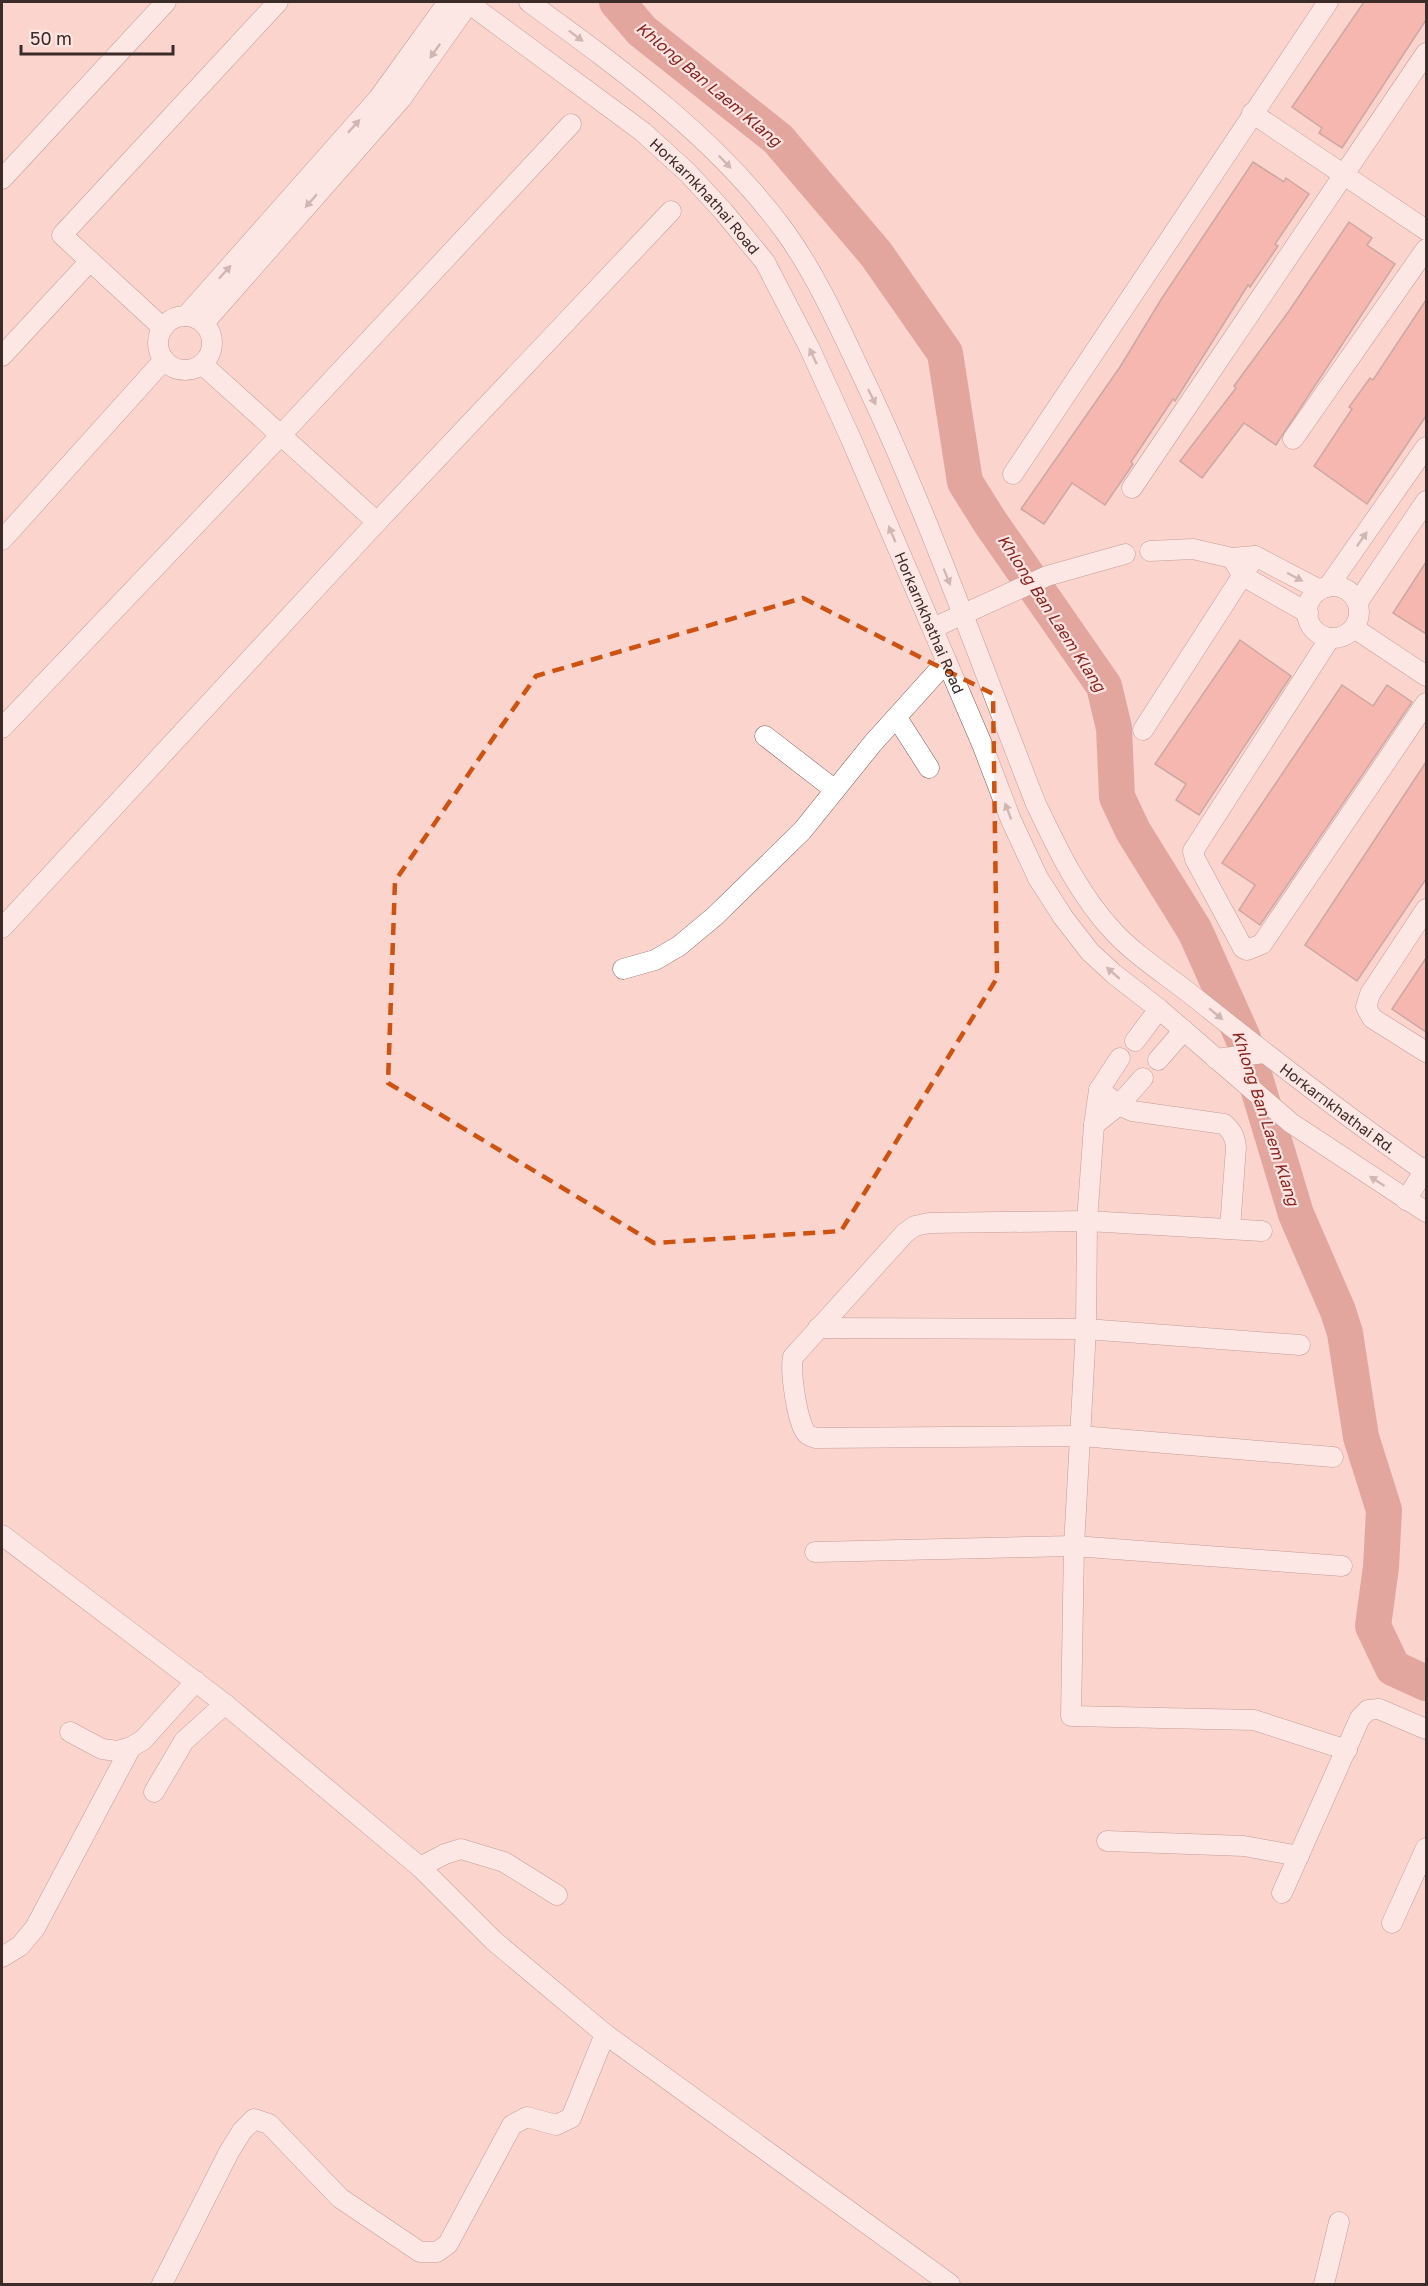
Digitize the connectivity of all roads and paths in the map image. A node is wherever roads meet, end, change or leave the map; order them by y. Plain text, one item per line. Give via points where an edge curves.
1 (166, 2) edge
2 (278, 2) edge
3 (448, 2) edge
4 (468, 2) edge
5 (529, 2) edge
6 (1328, 2) edge
7 (1426, 53) edge
8 (393, 94) junction
9 (1252, 113) junction
10 (571, 124) dead end
11 (1344, 175) junction
12 (2, 179) edge
13 (671, 211) dead end
14 (1426, 230) edge
15 (1426, 249) edge
16 (90, 261) junction
17 (195, 319) junction
18 (163, 328) junction
19 (2, 356) edge
20 (164, 360) junction
21 (202, 364) junction
22 (281, 435) junction
23 (1293, 439) dead end
24 (1426, 447) edge
25 (1013, 474) dead end
26 (1132, 488) dead end
27 (1426, 501) edge
28 (377, 522) junction
29 (2, 540) edge
30 (1150, 551) dead end
31 (1125, 554) dead end
32 (1255, 556) junction
33 (1232, 558) junction
34 (1243, 576) junction
35 (1324, 588) junction
36 (1358, 602) junction
37 (1308, 613) junction
38 (962, 615) junction
39 (933, 628) junction
40 (1354, 628) junction
41 (1330, 638) junction
42 (945, 662) junction
43 (1426, 676) edge
44 (1426, 703) edge
45 (897, 718) junction
46 (2, 728) edge
47 (1143, 730) dead end
48 (765, 736) dead end
49 (929, 768) dead end
50 (835, 790) junction
51 (1426, 909) edge
52 (2, 928) edge
53 (623, 969) dead end
54 (1159, 1009) junction
55 (1184, 1030) junction
56 (1134, 1041) dead end
57 (1258, 1048) junction
58 (1426, 1052) edge
59 (1120, 1058) dead end
60 (1158, 1060) dead end
61 (1220, 1062) junction
62 (1143, 1078) dead end
63 (1099, 1090) junction
64 (1119, 1105) junction
65 (1094, 1125) junction
66 (1426, 1170) edge
67 (1406, 1200) junction
68 (1426, 1212) edge
69 (1087, 1221) junction
70 (1230, 1229) junction
71 (1262, 1231) dead end
72 (818, 1328) junction
73 (1086, 1329) junction
74 (1300, 1345) dead end
75 (1081, 1436) junction
76 (1333, 1457) dead end
77 (2, 1535) edge
78 (1074, 1546) junction
79 (815, 1552) dead end
80 (1342, 1566) dead end
81 (196, 1682) junction
82 (225, 1704) junction
83 (1426, 1729) edge
84 (70, 1732) dead end
85 (131, 1748) junction
86 (1347, 1750) junction
87 (154, 1791) dead end
88 (1107, 1840) dead end
89 (1426, 1848) edge
90 (1299, 1856) junction
91 (420, 1867) junction
92 (1282, 1893) dead end
93 (557, 1895) dead end
94 (1392, 1923) dead end
95 (2, 1957) edge
96 (605, 2034) junction
97 (1339, 2222) dead end
98 (162, 2284) edge
99 (951, 2284) edge
100 (1324, 2284) edge

1 - 12 street
2 - 16 street via 62,235
3 - 8 street
4 -> 8 street
39 -> 4 street, Horkarnkhathai Road via 847,429 765,262 688,173 643,132
5 -> 38 street, Horkarnkhathai Road via 676,114 740,178 785,232 824,295 891,437
6 - 9 street
7 - 11 street
8 - 17 street
9 - 11 street
9 - 25 street
10 - 22 street
11 - 14 street
11 - 26 street
13 - 28 street
15 - 23 street
16 - 18 street
16 - 19 street
17 - 18 street via 177,317
17 - 21 street via 209,330 212,348
18 - 20 street via 158,344
20 - 21 street via 178,369
20 - 29 street
21 - 22 street
22 - 28 street
22 - 46 street
35 -> 24 street
27 - 36 street
28 - 52 street
30 - 33 street via 1193,549
31 - 38 street via 1047,576
32 - 33 street
32 - 34 street
32 -> 35 street
33 - 34 street
34 - 37 street
34 - 47 street
35 - 36 street via 1346,589
35 - 37 street via 1309,604
36 - 40 street
37 - 41 street via 1314,629
38 - 39 street
38 -> 57 street, Horkarnkhathai Road via 1036,804 1073,876 1114,932
39 - 42 street, Horkarnkhathai Road
40 - 41 street
40 - 43 street
41 - 44 street via 1193,851 1243,948 1262,944
42 - 45 street
54 -> 42 street, Horkarnkhathai Road via 1090,952 1038,878
45 - 49 street
45 - 50 street
48 - 50 street
50 - 53 street via 802,831 715,916 655,960
51 - 58 street via 1366,1006 1372,1018
54 - 55 street, Horkarnkhathai Road
54 - 56 street
55 - 60 street
55 - 61 street, Horkarnkhathai Road
57 - 61 street
57 - 66 street, Horkarnkhathai Rd.
59 - 63 street
67 -> 61 street, Horkarnkhathai Road via 1291,1123
62 - 64 street
63 - 64 street
63 - 65 street
64 - 65 street
64 - 70 street via 1143,1114 1224,1124 1229,1129 1236,1147
65 - 69 street
66 - 67 street
67 - 68 street, Horkarnkhathai Road
69 - 70 street
69 - 72 street via 915,1226
69 - 73 street
70 - 71 street
72 - 73 street
72 - 75 street via 793,1358 791,1367 801,1422 807,1434 816,1438
73 - 74 street
73 - 75 street
75 - 76 street
75 - 78 street
77 - 81 street
78 - 79 street
78 - 80 street
78 - 86 street via 1071,1716 1254,1720
81 - 82 street
81 - 85 street
82 - 87 street via 184,1741
82 - 91 street
83 - 86 street via 1379,1709 1368,1710 1360,1718
84 - 85 street via 102,1749
85 - 95 street via 35,1928 20,1946
86 - 90 street
88 - 90 street via 1244,1846
89 - 94 street
90 - 92 street
91 - 93 street via 461,1849 504,1862
91 - 96 street via 494,1941
96 - 98 street via 571,2118 556,2125 527,2116 512,2125 448,2244 437,2252 420,2252 340,2198 269,2124 254,2119 229,2151
96 - 99 street
97 - 100 street

